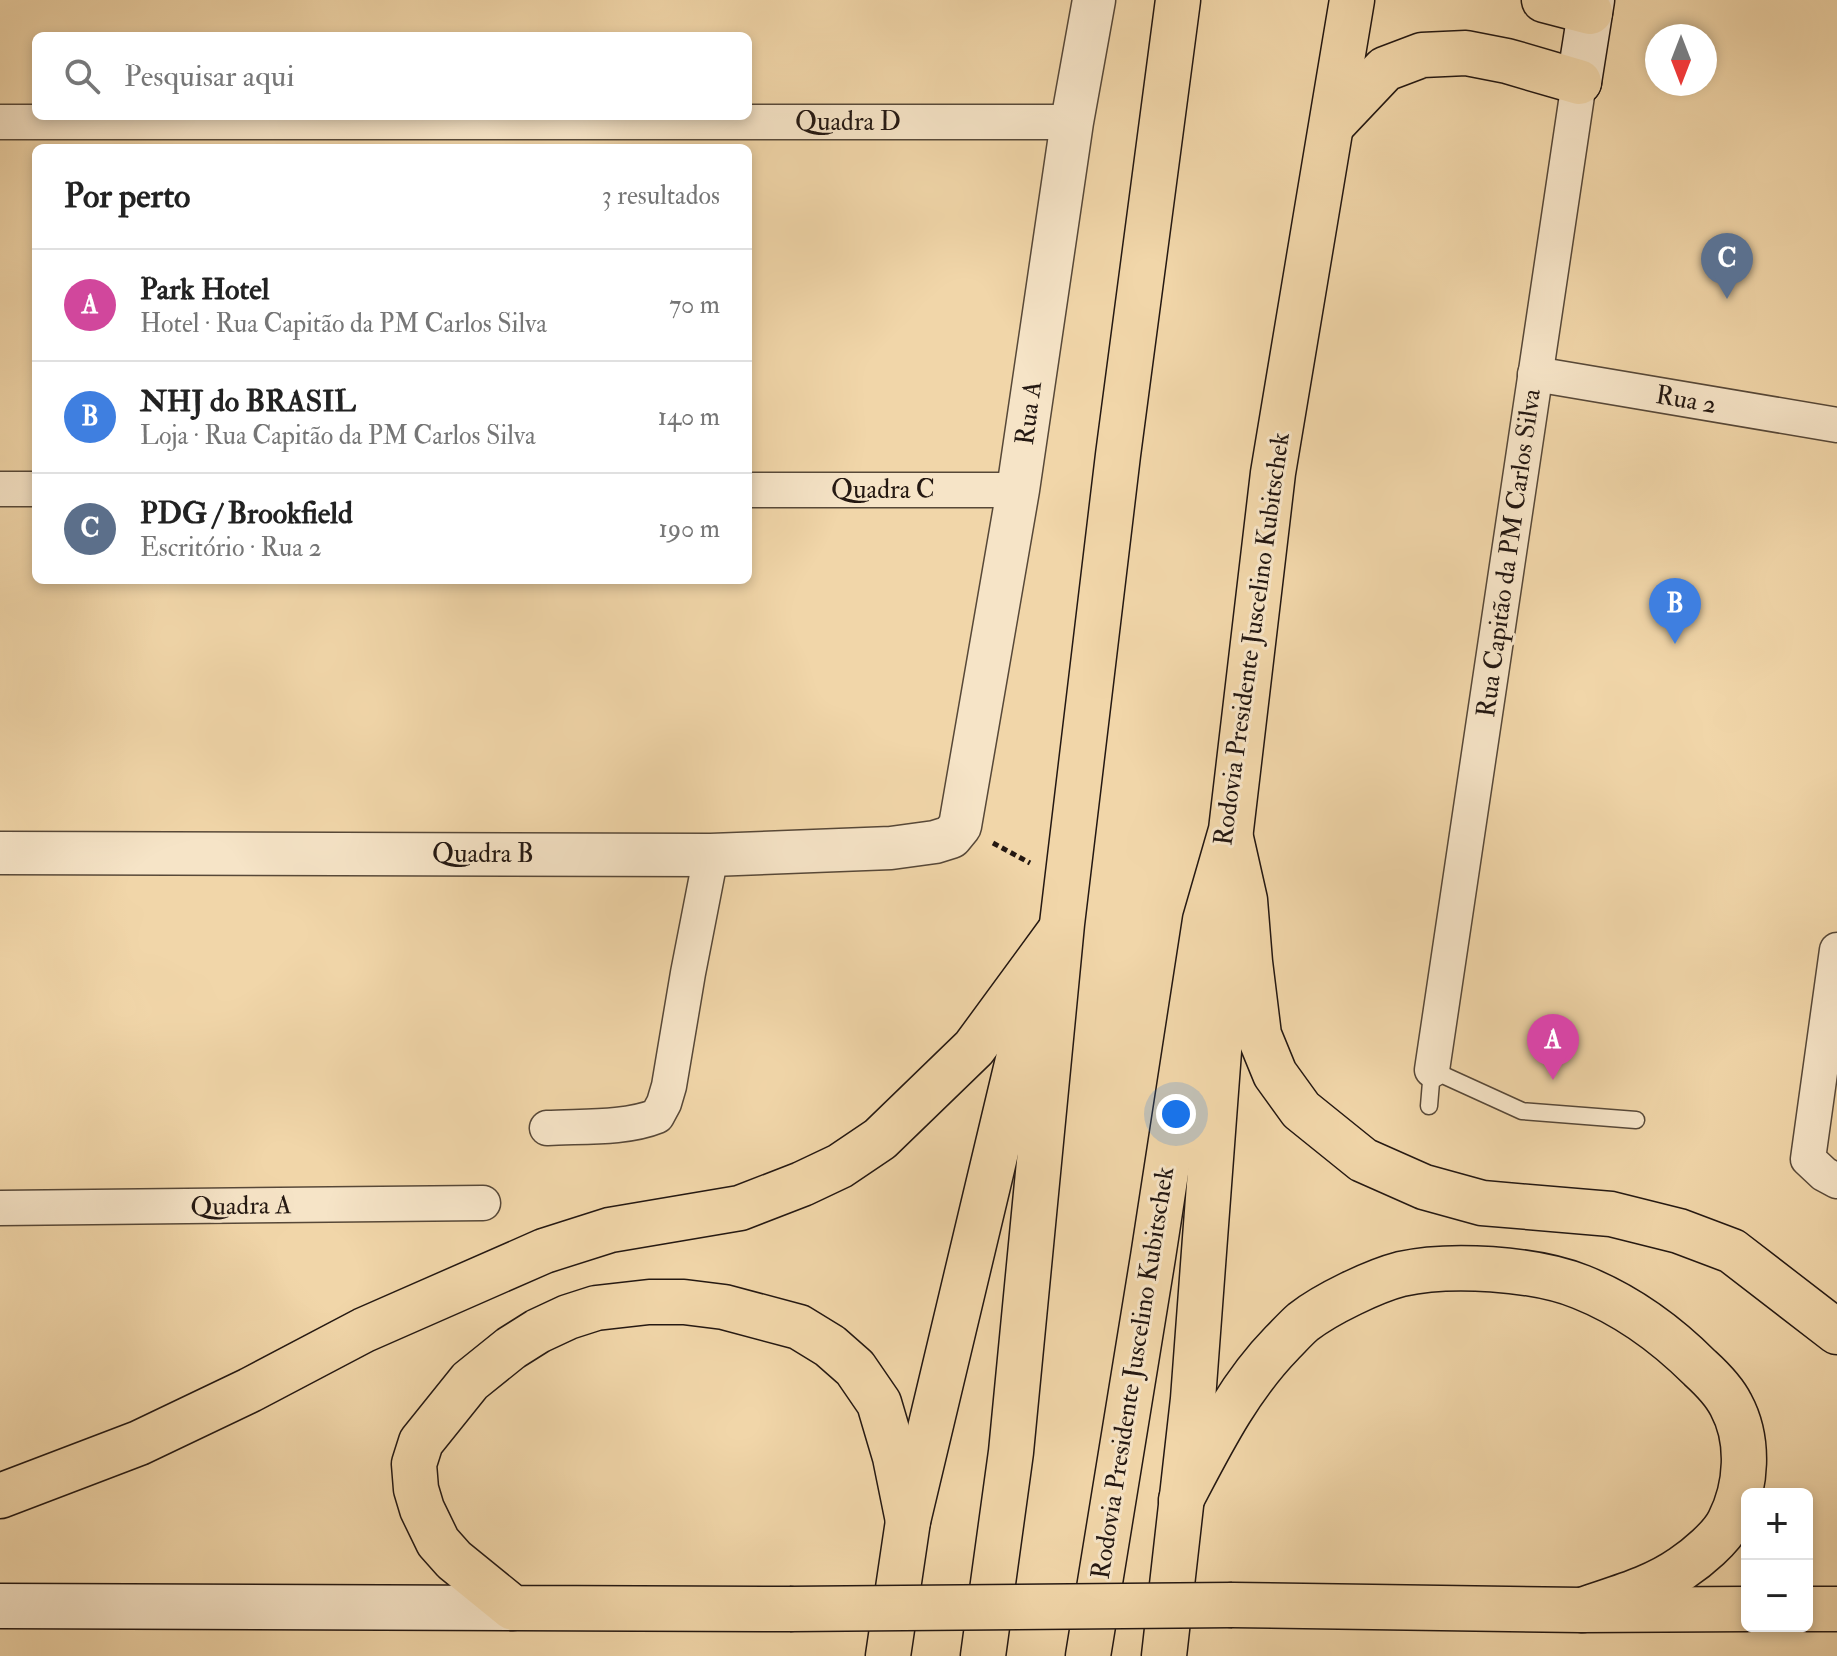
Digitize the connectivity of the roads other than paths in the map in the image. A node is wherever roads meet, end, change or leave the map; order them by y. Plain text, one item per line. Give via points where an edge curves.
1 (1094, 0) edge
2 (1178, 0) edge
3 (1352, 0) edge
4 (1544, 0) edge
5 (1591, 6) edge
6 (1579, 82) junction
7 (0, 122) edge
8 (1072, 122) junction
9 (1332, 125) junction
10 (1535, 374) junction
11 (1837, 425) edge
12 (0, 489) edge
13 (32, 489) edge
14 (752, 490) edge
15 (1018, 490) junction
16 (960, 826) joint
17 (1231, 834) junction
18 (0, 853) edge
19 (711, 855) junction
20 (1063, 913) junction
21 (1837, 950) edge
22 (1432, 1070) junction
23 (1429, 1106) dead end
24 (1636, 1120) dead end
25 (547, 1128) dead end
26 (1837, 1181) edge
27 (483, 1203) dead end
28 (0, 1208) edge
29 (1837, 1332) edge
30 (0, 1496) edge
31 (1181, 1500) junction
32 (908, 1521) junction
33 (0, 1606) edge
34 (513, 1608) junction
35 (1741, 1609) edge
36 (1813, 1609) edge
37 (1837, 1609) edge
38 (1582, 1610) junction
39 (888, 1656) edge
40 (983, 1656) edge
41 (1088, 1656) edge
42 (1164, 1656) edge

1 - 8 street, Rua A
2 - 20 highway
3 - 9 highway, Rodovia Presidente Juscelino Kubitschek
4 - 5 highway
5 - 6 main road, Rua Capitão da PM Carlos Silva
6 - 9 highway via 1466,53 1422,55 1385,69
6 - 10 street, Rua Capitão da PM Carlos Silva
7 - 8 street, Quadra D
8 - 15 street, Rua A
9 - 17 highway, Rodovia Presidente Juscelino Kubitschek via 1273,473
10 - 11 street, Rua 2
10 - 22 street, Rua Capitão da PM Carlos Silva
12 - 13 street
14 - 15 street, Quadra C
15 - 16 street, Rua A
16 - 19 street, Quadra B via 943,840 891,848
17 - 29 highway via 1245,900 1259,1035 1275,1074 1301,1110 1363,1160 1424,1187 1482,1203 1611,1214 1732,1251
17 - 31 highway via 1229,926
17 - 41 highway, Rodovia Presidente Juscelino Kubitschek via 1205,920
18 - 19 street, Quadra B
19 - 25 street via 669,1086 657,1116
20 - 30 highway via 974,1048 880,1139 840,1166 740,1208 610,1230 544,1251 364,1330 139,1443
20 - 32 highway via 1021,1047
20 - 40 highway via 1011,1452
21 - 26 street via 1808,1159
22 - 23 lane, Rua Capitão da PM Carlos Silva
22 - 24 lane via 1522,1111
27 - 28 street, Quadra A
31 - 38 highway via 1247,1384 1303,1322 1333,1304 1401,1274 1451,1269 1495,1269 1565,1282 1649,1323 1712,1379 1731,1404 1745,1462 1728,1524 1709,1546 1651,1586
31 - 42 highway
32 - 34 highway via 879,1403 855,1368 830,1346 799,1327 724,1307 649,1302 596,1308 538,1331 470,1381 421,1442 414,1464 422,1509 438,1542
32 - 39 highway
33 - 34 main road
34 - 38 highway, bridge via 1232,1605
35 - 38 highway
36 - 37 highway

